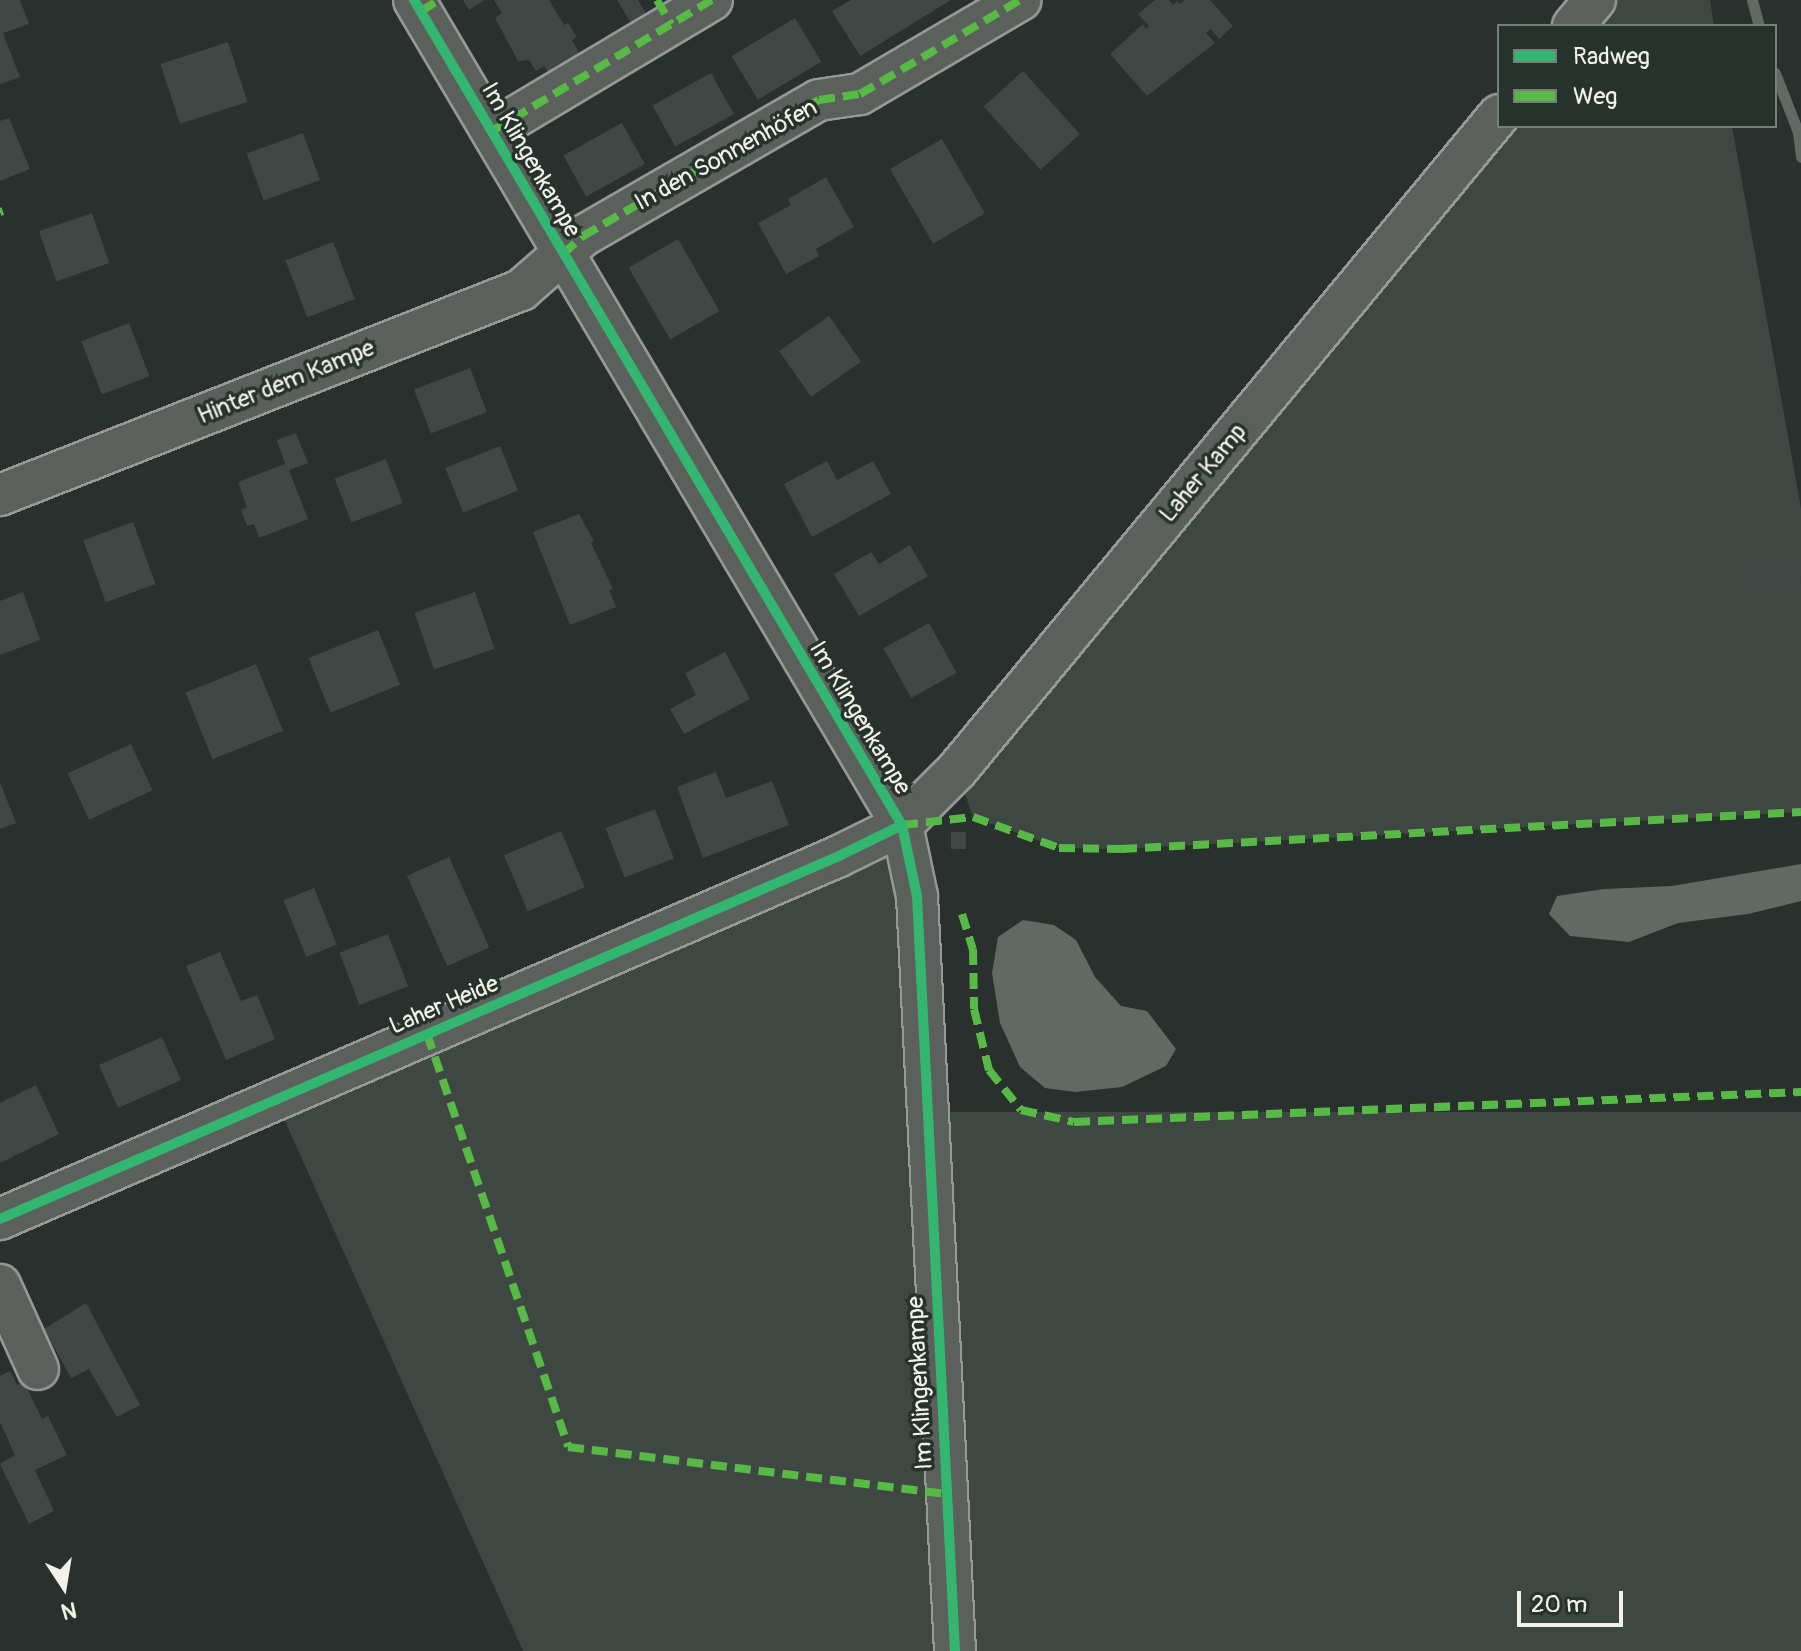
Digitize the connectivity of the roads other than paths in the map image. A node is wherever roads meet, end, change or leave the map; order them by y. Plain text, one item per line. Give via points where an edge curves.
1 (712, 0) edge
2 (1020, 0) edge
3 (1595, 0) edge
4 (424, 4) edge
5 (664, 12) edge
6 (1575, 24) edge
7 (1497, 117) edge
8 (492, 131) junction
9 (563, 254) junction
10 (0, 495) edge
11 (902, 825) junction
12 (0, 1219) edge
13 (0, 1285) edge
14 (38, 1369) dead end
15 (955, 1651) edge

1 - 5 street
2 - 9 street, In den Sonnenhöfen via 860,94 819,100 583,236
3 - 6 street
4 - 8 street, Im Klingenkampe
5 - 8 street
7 - 11 street, Laher Kamp via 957,770
8 - 9 street, Im Klingenkampe
9 - 10 street, Hinter dem Kampe via 521,290
9 - 11 street, Im Klingenkampe
11 - 12 street, Laher Heide
11 - 15 street, Im Klingenkampe via 917,896
13 - 14 street

